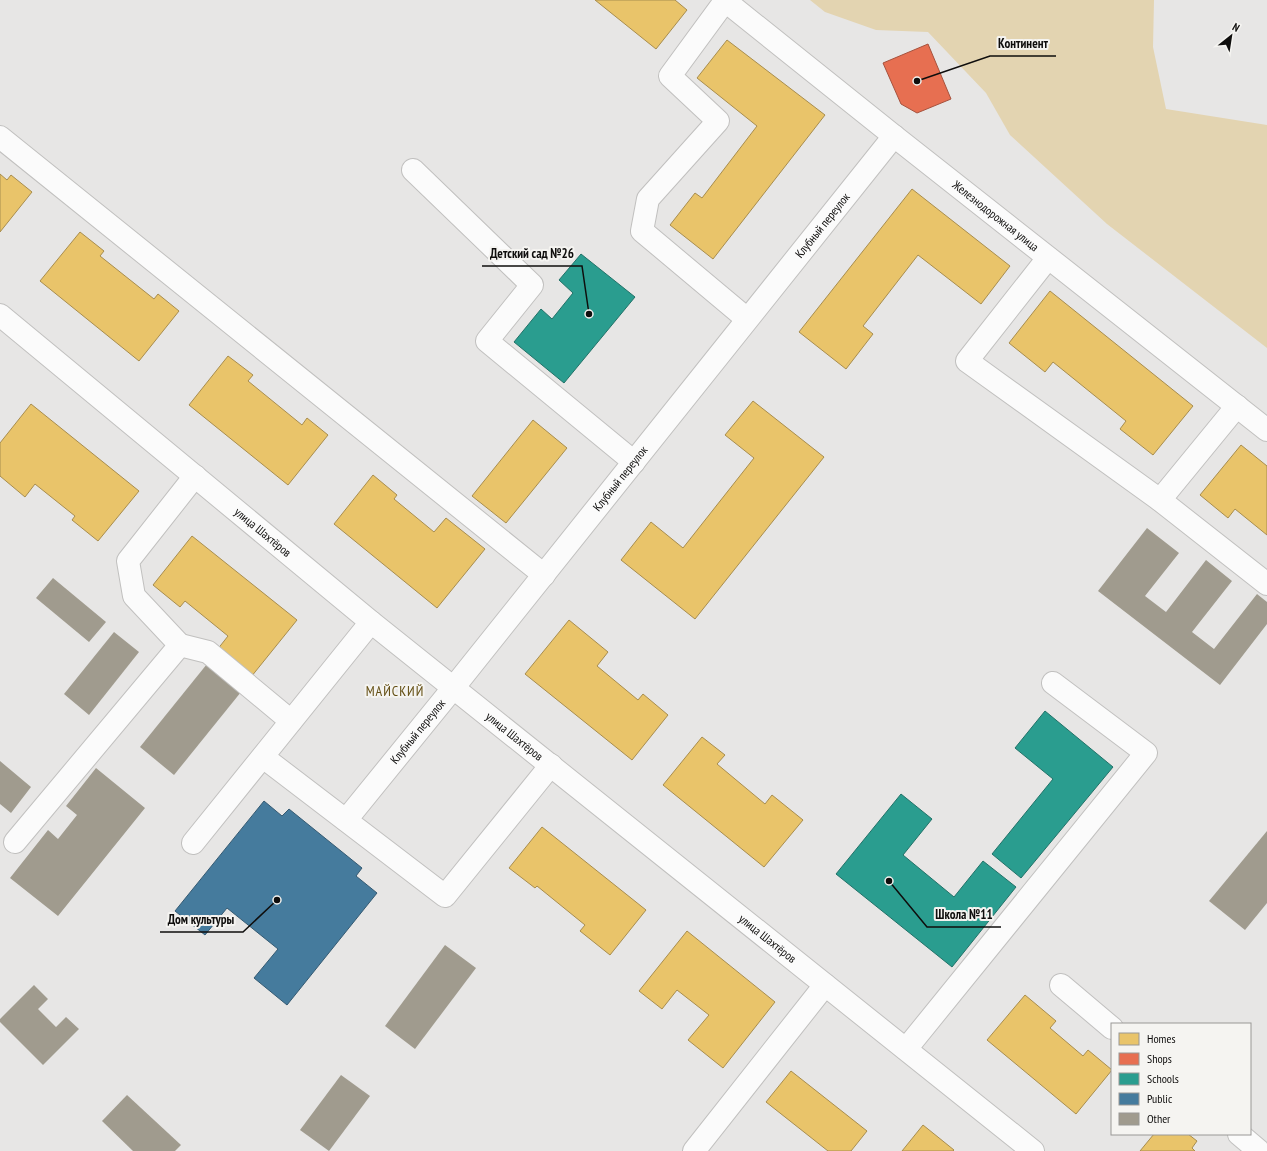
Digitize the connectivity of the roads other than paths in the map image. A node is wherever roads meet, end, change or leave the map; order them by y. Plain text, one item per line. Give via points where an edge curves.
1 (725, 0) edge
2 (894, 136) junction
3 (0, 137) edge
4 (413, 170) dead end
5 (1048, 258) junction
6 (747, 320) junction
7 (4, 325) edge
8 (1237, 406) junction
9 (1267, 430) edge
10 (634, 462) junction
11 (195, 476) junction
12 (1160, 500) junction
13 (544, 575) junction
14 (1267, 584) edge
15 (372, 622) junction
16 (180, 645) junction
17 (1053, 683) dead end
18 (454, 687) junction
19 (291, 721) junction
20 (263, 756) junction
21 (551, 765) junction
22 (346, 820) junction
23 (15, 842) dead end
24 (193, 843) dead end
25 (826, 985) junction
26 (1061, 985) dead end
27 (1111, 1027) edge
28 (906, 1049) junction
29 (1240, 1135) edge
30 (694, 1151) edge
31 (1033, 1151) edge
32 (1259, 1151) edge

1 - 2 street, Железнодорожная улица
1 - 6 street via 670,76 718,121 648,199 642,231
2 - 5 street, Железнодорожная улица
2 - 6 street, Клубный переулок
3 - 13 street
4 - 10 street via 532,286 487,341
5 - 8 street, Железнодорожная улица
5 - 12 street via 967,361
6 - 10 street, Клубный переулок
7 - 11 street, улица Шахтёров
8 - 9 street, Железнодорожная улица
8 - 12 street
10 - 13 street, Клубный переулок
11 - 15 street, улица Шахтёров
11 - 16 street via 128,561 134,596
12 - 14 street
13 - 18 street, Клубный переулок
15 - 18 street, улица Шахтёров
15 - 19 street
16 - 19 street via 208,652
16 - 23 street
17 - 28 street via 1146,753
18 - 21 street, улица Шахтёров
18 - 22 street, Клубный переулок
19 - 20 street
20 - 22 street
20 - 24 street
21 - 22 street via 445,896
21 - 25 street, улица Шахтёров
25 - 28 street, улица Шахтёров
25 - 30 street
26 - 27 street
28 - 31 street, улица Шахтёров
29 - 32 street

